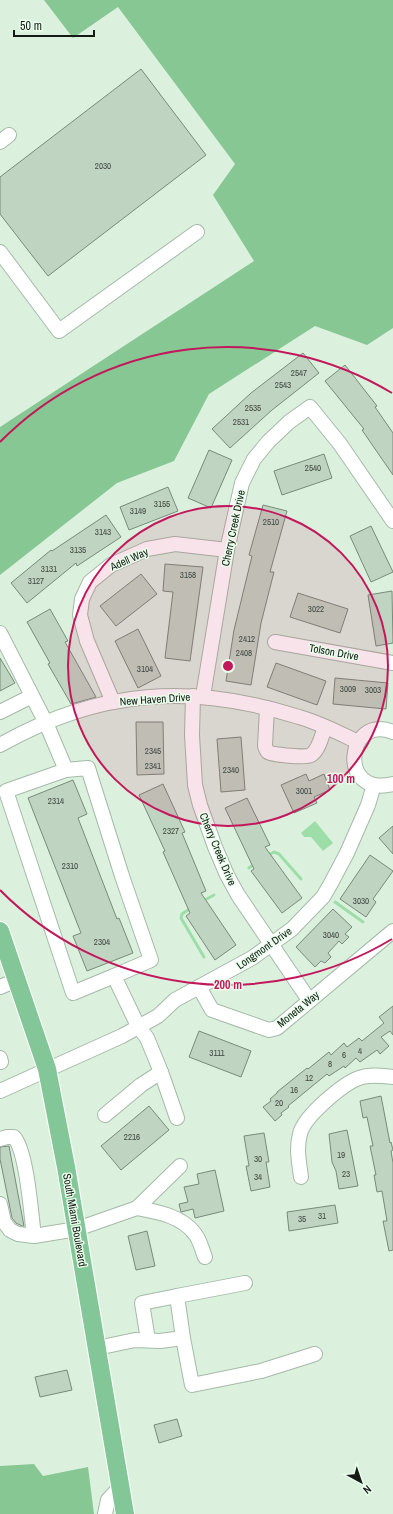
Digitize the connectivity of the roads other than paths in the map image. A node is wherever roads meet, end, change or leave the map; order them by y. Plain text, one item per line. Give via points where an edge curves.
1 (197, 232) dead end
2 (0, 252) edge
3 (393, 521) edge
4 (227, 550) junction
5 (0, 633) edge
6 (275, 642) dead end
7 (393, 663) edge
8 (32, 696) junction
9 (198, 696) junction
10 (113, 702) junction
11 (267, 708) junction
12 (0, 712) edge
13 (46, 723) junction
14 (325, 727) junction
15 (392, 730) edge
16 (358, 742) junction
17 (0, 745) edge
18 (66, 770) junction
19 (393, 784) edge
20 (374, 785) junction
21 (0, 931) edge
22 (393, 932) edge
23 (272, 945) junction
24 (114, 976) junction
25 (8, 983) edge
26 (199, 987) junction
27 (309, 1000) junction
28 (138, 1026) junction
29 (0, 1058) edge
30 (0, 1062) edge
31 (46, 1069) junction
32 (161, 1072) junction
33 (393, 1077) edge
34 (0, 1091) edge
35 (105, 1115) dead end
36 (177, 1118) dead end
37 (0, 1139) edge
38 (180, 1166) dead end
39 (301, 1177) dead end
40 (0, 1204) edge
41 (137, 1208) junction
42 (77, 1229) junction
43 (34, 1236) junction
44 (205, 1257) dead end
45 (245, 1283) dead end
46 (177, 1296) junction
47 (183, 1338) junction
48 (148, 1340) junction
49 (97, 1348) junction
50 (315, 1354) dead end
51 (120, 1487) junction
52 (105, 1514) edge
53 (125, 1514) edge

1 - 2 street via 59,331
3 - 4 street, Cherry Creek Drive via 340,444 310,407 268,442 254,460 242,483
4 - 9 street, Cherry Creek Drive
4 - 10 street, Adell Way via 175,544 147,549 111,565 90,582 82,599 80,615 87,641
5 - 8 street
6 - 7 street, Tolson Drive
8 - 12 street
8 - 13 street
9 - 10 street, New Haven Drive via 144,697
9 - 11 street, New Haven Drive
9 - 23 street, Cherry Creek Drive via 193,762 200,805 227,875
10 - 13 street, New Haven Drive via 67,714
11 - 14 street, New Haven Drive
11 - 14 street via 264,746 267,752 273,754 311,755 316,750
13 - 17 street, New Haven Drive
13 - 18 street
14 - 16 street, New Haven Drive
15 - 16 street via 373,731
16 - 20 street via 354,754 355,768 366,782
18 - 24 street via 88,768 151,960
18 - 24 street via 6,791 73,992
19 - 20 street
20 - 23 street, Longmont Drive via 347,853 323,897 292,929
21 - 25 main road, South Miami Boulevard
22 - 27 street, Moneta Way
23 - 26 street, Longmont Drive
23 - 27 street, Cherry Creek Drive
24 - 28 street
25 - 31 main road, South Miami Boulevard
26 - 27 street, Moneta Way via 212,1010 269,1030 277,1028
26 - 28 street, Longmont Drive via 175,1000 158,1016
28 - 31 street, Longmont Drive via 122,1036
28 - 32 street via 147,1038
29 - 30 street
31 - 34 street, Longmont Drive
31 - 42 main road, South Miami Boulevard
32 - 35 street
32 - 36 street
33 - 39 street via 370,1076 353,1081 310,1115 302,1128 298,1142
37 - 43 street via 14,1137 18,1141
38 - 41 street
40 - 43 street via 4,1222 10,1230
41 - 42 street
41 - 44 street via 163,1213 188,1226 196,1235
42 - 43 street
42 - 49 main road, South Miami Boulevard
45 - 46 street
46 - 47 street
46 - 48 street via 142,1303
47 - 48 street
47 - 50 street via 192,1385 261,1371
48 - 49 street via 135,1340
49 - 51 main road, South Miami Boulevard
51 - 52 street via 108,1500
51 - 53 main road, South Miami Boulevard

